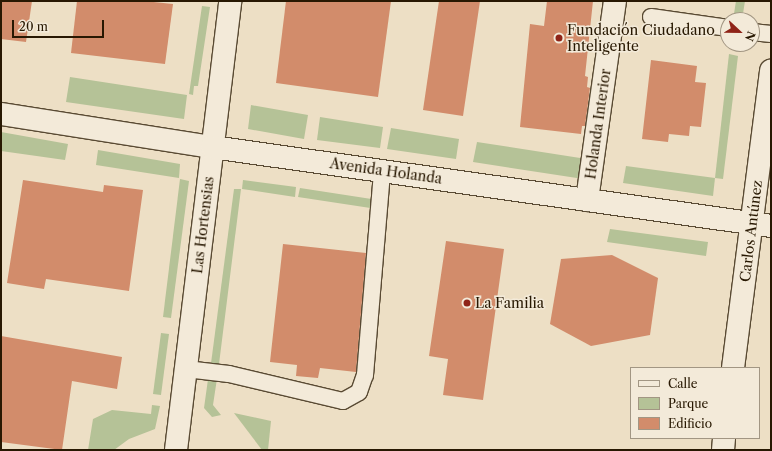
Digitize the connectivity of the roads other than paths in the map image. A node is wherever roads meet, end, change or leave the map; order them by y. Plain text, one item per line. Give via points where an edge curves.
1 (230, 1) edge
2 (615, 1) edge
3 (651, 17) dead end
4 (720, 27) edge
5 (760, 33) edge
6 (771, 34) edge
7 (771, 70) edge
8 (768, 113) edge
9 (1, 114) edge
10 (212, 147) junction
11 (382, 171) junction
12 (587, 200) junction
13 (761, 225) edge
14 (733, 367) edge
15 (186, 369) junction
16 (724, 439) edge
17 (176, 450) edge
18 (723, 450) edge

1 - 10 street, Las Hortensias
2 - 12 street, Holanda Interior
3 - 4 lane
5 - 6 lane
7 - 8 street, Carlos Antúnez
8 - 13 street, Carlos Antúnez
9 - 10 street, Avenida Holanda
10 - 11 street, Avenida Holanda
10 - 15 street, Las Hortensias
11 - 12 street, Avenida Holanda
11 - 15 lane via 365,375 359,392 343,401 229,374
12 - 13 street, Avenida Holanda
13 - 14 street, Carlos Antúnez
15 - 17 street, Las Hortensias
16 - 18 street

